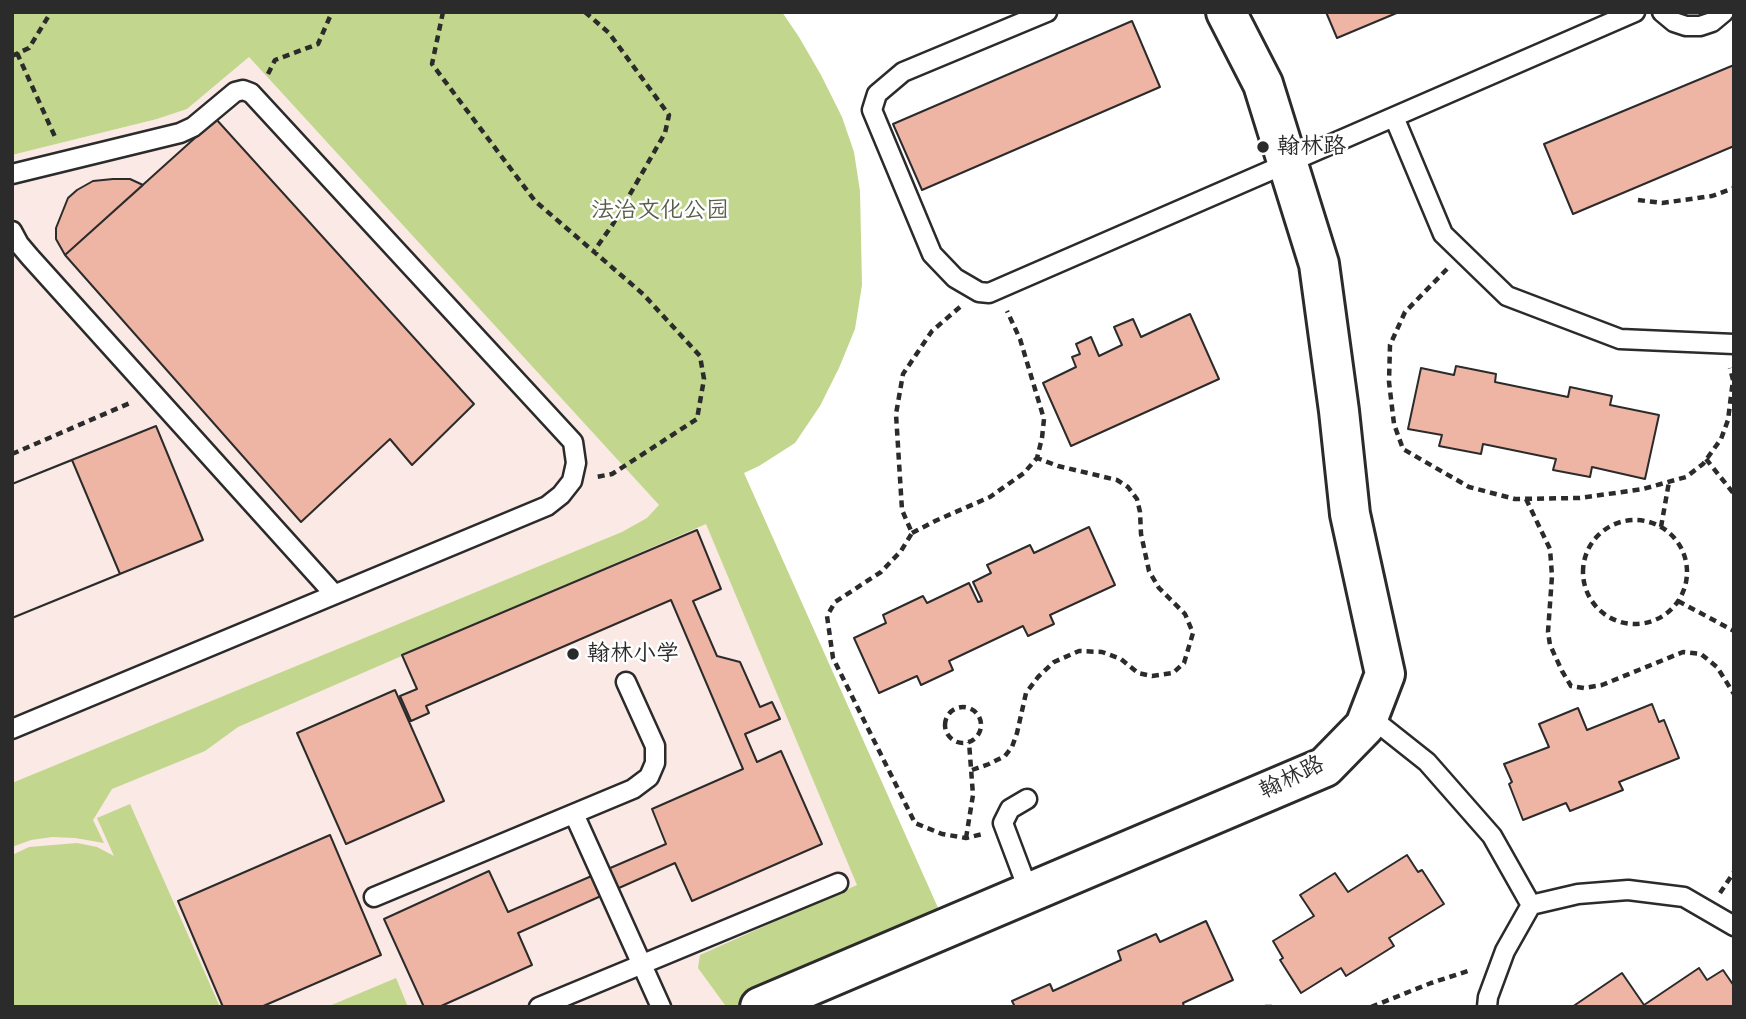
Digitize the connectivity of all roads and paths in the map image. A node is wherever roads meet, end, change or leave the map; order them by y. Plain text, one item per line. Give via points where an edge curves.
1 (51, 12) edge
2 (332, 12) edge
3 (443, 12) edge
4 (585, 12) edge
5 (1047, 12) edge
6 (1226, 12) edge
7 (1635, 12) edge
8 (1662, 12) edge
9 (1724, 12) edge
10 (15, 55) edge
11 (257, 99) junction
12 (1394, 117) junction
13 (66, 161) junction
14 (1287, 163) junction
15 (12, 174) edge
16 (1734, 188) edge
17 (1637, 200) dead end
18 (12, 231) edge
19 (594, 251) junction
20 (1462, 253) junction
21 (989, 293) junction
22 (1729, 343) edge
23 (153, 394) junction
24 (12, 454) edge
25 (1037, 458) junction
26 (1706, 459) junction
27 (572, 481) junction
28 (1669, 482) junction
29 (1734, 494) edge
30 (1526, 499) junction
31 (1661, 527) junction
32 (912, 533) junction
33 (334, 594) junction
34 (1678, 601) junction
35 (1734, 631) edge
36 (626, 682) dead end
37 (1734, 694) edge
38 (1369, 716) junction
39 (12, 729) edge
40 (970, 742) junction
41 (972, 770) junction
42 (1027, 799) dead end
43 (574, 814) junction
44 (1004, 828) junction
45 (966, 838) junction
46 (838, 883) dead end
47 (1029, 892) junction
48 (374, 897) dead end
49 (1531, 905) junction
50 (1734, 926) edge
51 (1502, 960) junction
52 (642, 964) junction
53 (574, 1000) edge
54 (539, 1007) edge
55 (661, 1007) edge
56 (760, 1007) edge
57 (1265, 1007) edge
58 (1275, 1007) edge
59 (1371, 1007) edge
60 (1487, 1007) edge

1 - 10 path via 29,48
2 - 11 path via 318,44 275,60
3 - 19 path via 432,64 535,201
4 - 19 path via 609,33 669,115 666,133
5 - 21 lane via 903,72 877,94 872,110 932,254 955,278
6 - 14 main road, 翰林路 via 1263,84
7 - 12 lane
8 - 9 lane via 1686,26 1712,22
10 - 13 path
11 - 13 lane via 243,90 236,92 180,133
11 - 27 lane via 573,442 576,463
12 - 14 lane
12 - 20 lane via 1443,234
13 - 15 lane
14 - 21 lane
14 - 38 main road, 翰林路 via 1319,264 1350,514 1385,674
16 - 17 path via 1662,203
18 - 23 lane via 24,251
19 - 27 path via 643,294 700,356 704,379 697,419 612,474
20 - 22 lane via 1507,296 1620,339
20 - 30 path via 1405,312 1390,345 1394,424 1403,449 1421,460 1469,487
21 - 25 path via 1012,318 1044,419
21 - 32 path via 960,307 932,331 903,374 896,414 902,510
22 - 26 path via 1733,380 1728,420
23 - 24 path
23 - 33 lane
25 - 32 path via 990,497
25 - 41 path via 1128,487 1137,499 1149,572 1158,588 1185,614 1193,633 1184,663 1172,673 1138,673 1121,659 1102,652 1079,651 1054,662 1026,692 1012,747 1005,756
26 - 28 path via 1686,477
26 - 29 path
27 - 33 lane via 547,506
28 - 30 path via 1580,498
28 - 31 path
30 - 37 path via 1550,549 1550,645 1572,686 1602,685 1683,652 1701,654 1717,667
31 - 34 path via 1684,553 1686,586
31 - 34 path via 1645,521 1611,526 1587,552 1585,586 1592,602 1619,622 1652,621
32 - 45 path via 881,572 835,602 827,616 833,658 915,823
33 - 39 lane
34 - 35 path
36 - 43 lane via 655,746 655,763 649,777 633,789
38 - 47 main road, 翰林路 via 1365,726 1325,766
38 - 49 lane via 1427,762 1492,836
40 - 40 path via 979,735 982,723 972,709 960,708 950,713 946,730 952,739
40 - 41 path
41 - 45 path
42 - 44 lane via 1010,809
43 - 48 lane
43 - 52 lane
44 - 45 path
44 - 47 lane
46 - 52 lane
47 - 56 main road, 翰林路
49 - 50 lane via 1578,894 1628,890 1684,897
49 - 51 lane
51 - 59 path
51 - 60 lane
52 - 53 lane
52 - 55 lane
53 - 54 lane
57 - 58 path

